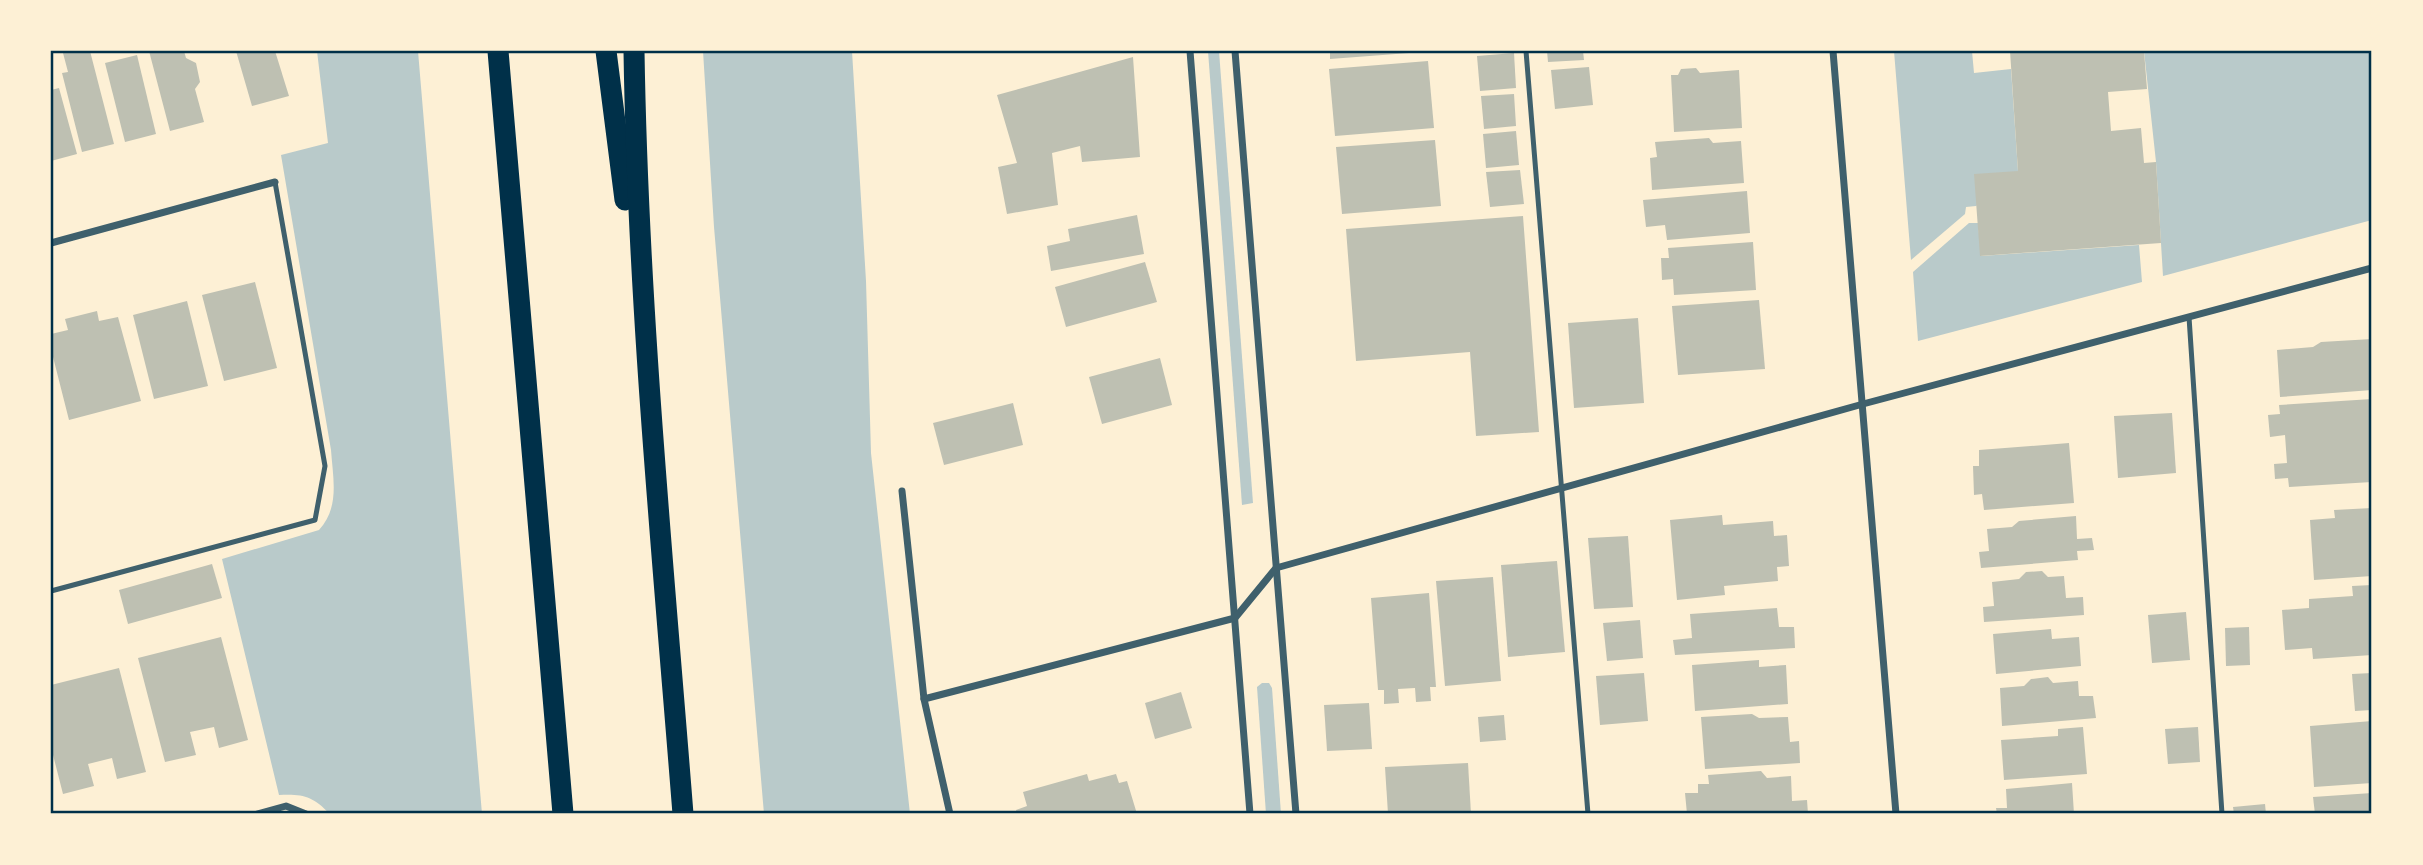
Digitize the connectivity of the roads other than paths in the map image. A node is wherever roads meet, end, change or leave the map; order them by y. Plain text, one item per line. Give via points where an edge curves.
1 (498, 51) edge
2 (606, 51) edge
3 (634, 51) edge
4 (1190, 51) edge
5 (1235, 51) edge
6 (1526, 51) edge
7 (1833, 51) edge
8 (275, 182) joint
9 (51, 243) edge
10 (2372, 268) edge
11 (2189, 317) junction
12 (648, 376) junction
13 (1863, 404) junction
14 (1561, 488) junction
15 (902, 491) dead end
16 (1276, 568) junction
17 (51, 591) edge
18 (1235, 618) junction
19 (924, 699) junction
20 (257, 814) edge
21 (306, 814) edge
22 (563, 814) edge
23 (683, 814) edge
24 (950, 814) edge
25 (1250, 814) edge
26 (1296, 814) edge
27 (1588, 814) edge
28 (1896, 814) edge
29 (2222, 814) edge

1 - 22 highway
2 - 12 highway
3 - 12 highway
4 - 18 street
5 - 16 street
6 - 14 lane
7 - 13 street
8 - 9 street
8 - 17 lane via 325,466 315,520
10 - 11 street
11 - 13 street
11 - 29 lane
12 - 23 highway
13 - 14 street
13 - 28 street
14 - 16 street
14 - 27 lane
15 - 19 street
16 - 18 street
16 - 26 street
18 - 19 street
18 - 25 street
19 - 24 street
20 - 21 street via 286,806

